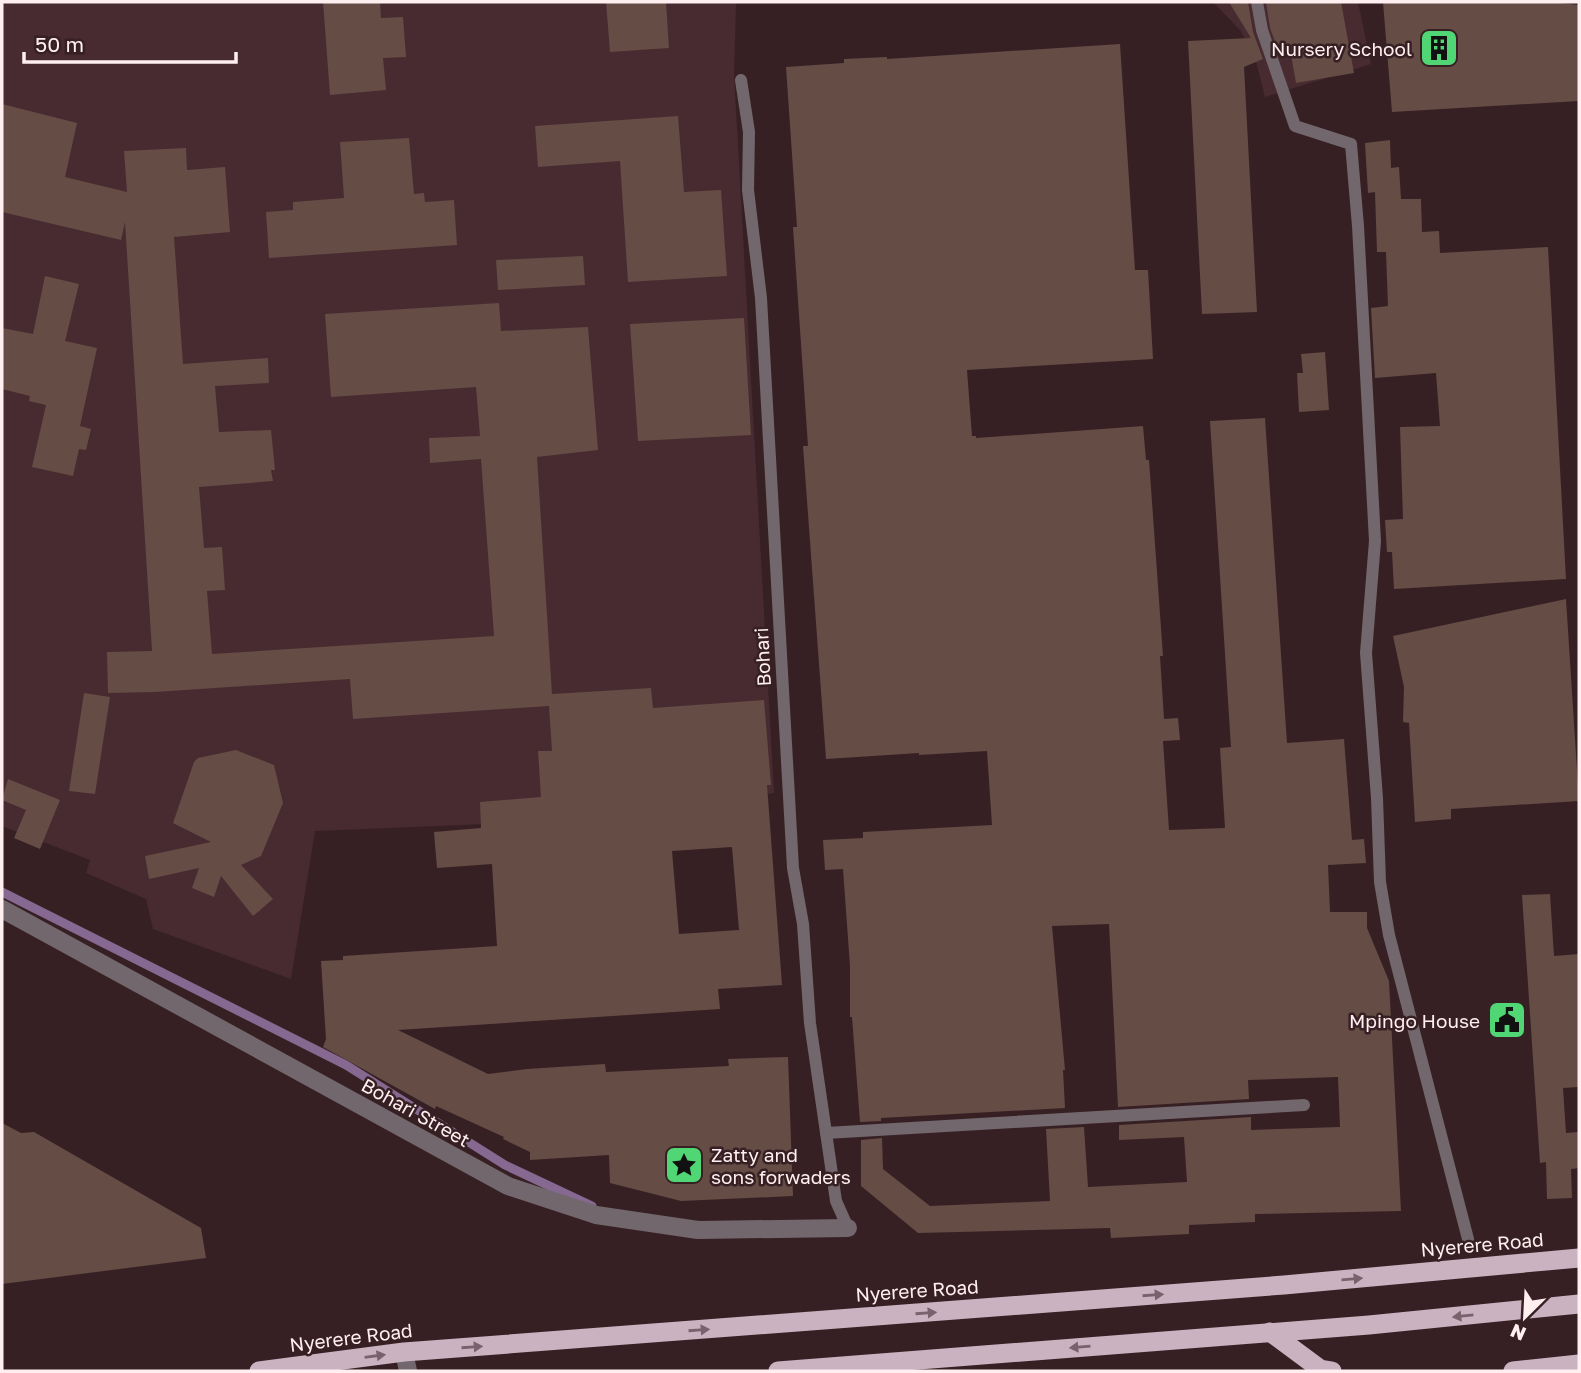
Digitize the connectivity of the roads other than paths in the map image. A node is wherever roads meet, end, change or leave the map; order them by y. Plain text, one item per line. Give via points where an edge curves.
1 (1257, 2) edge
2 (741, 80) dead end
3 (2, 909) edge
4 (1304, 1105) dead end
5 (826, 1133) junction
6 (848, 1228) joint
7 (1468, 1239) dead end
8 (1579, 1258) edge
9 (1579, 1304) edge
10 (1270, 1332) junction
11 (406, 1362) edge
12 (1579, 1364) edge
13 (259, 1371) edge
14 (778, 1371) edge
15 (1332, 1371) edge
16 (1513, 1371) edge

1 - 7 lane via 1295,126 1352,144 1375,541 1366,653 1380,882 1389,935
2 - 5 lane, Bohari via 761,298 793,868
3 - 6 street, Bohari Street via 508,1186 596,1215 698,1230
4 - 5 lane
5 - 6 lane, Bohari via 836,1201
11 -> 8 highway, Nyerere Road
9 -> 10 highway
10 -> 14 highway
10 - 15 highway via 1320,1369
13 -> 11 highway, Nyerere Road
12 - 16 highway

